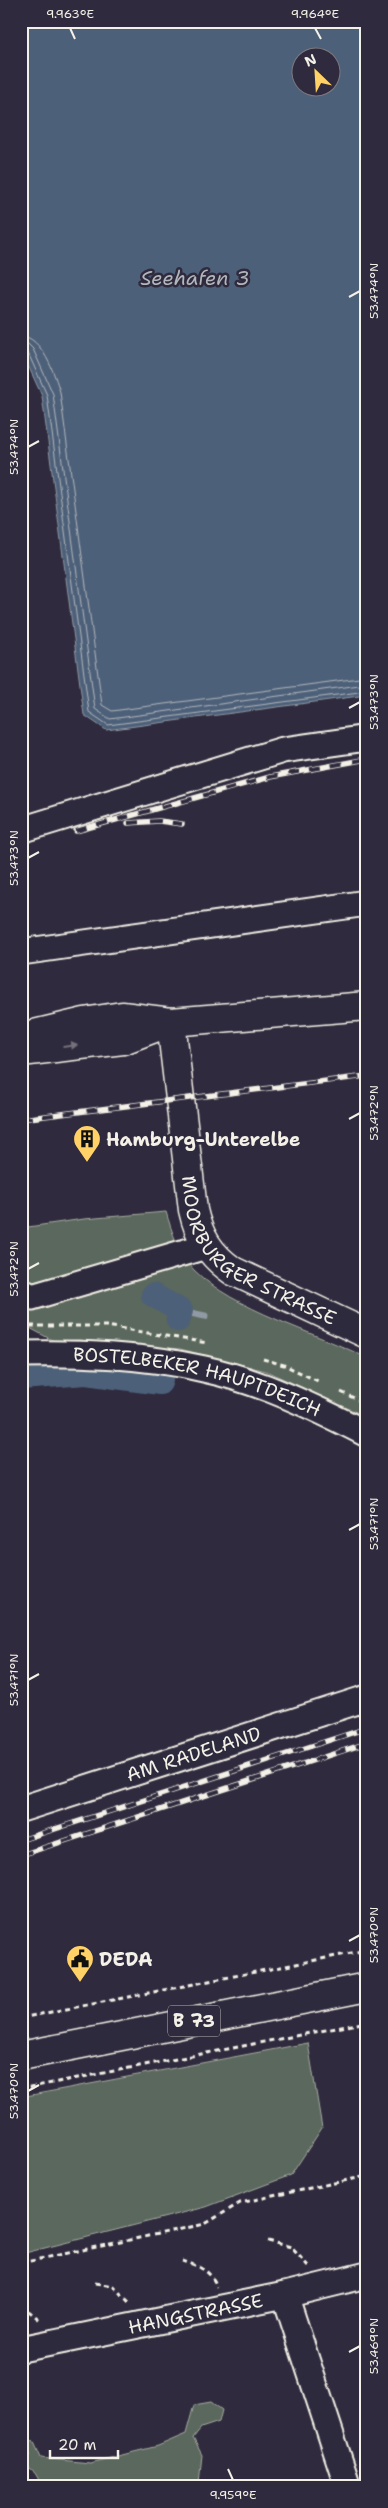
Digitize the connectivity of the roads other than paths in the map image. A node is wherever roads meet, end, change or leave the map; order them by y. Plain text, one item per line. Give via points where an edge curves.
1 (367, 738) edge
2 (21, 830) edge
3 (367, 904) edge
4 (21, 952) edge
5 (367, 1006) edge
6 (171, 1022) junction
7 (21, 1037) edge
8 (21, 1052) edge
9 (206, 1246) junction
10 (21, 1291) edge
11 (367, 1334) edge
12 (21, 1354) edge
13 (367, 1434) edge
14 (367, 1698) edge
15 (21, 1809) edge
16 (367, 1987) edge
17 (21, 2056) edge
18 (367, 2275) edge
19 (285, 2295) junction
20 (21, 2349) edge
21 (348, 2487) edge

1 - 2 street via 283,750
3 - 4 street
5 - 6 main road via 238,1014
6 - 7 main road via 122,1016
8 -> 6 main road via 123,1040
6 - 9 main road, MOORBURGER STRASSE via 193,1210
9 - 10 street via 32,1297
9 - 11 main road, MOORBURGER STRASSE via 233,1271
12 - 13 street, BOSTELBEKER HAUPTDEICH via 86,1353 205,1369 261,1387
14 - 15 street, AM RADELAND
16 - 17 main road, B 73
18 - 19 street, HANGSTRASSE
19 - 20 street, HANGSTRASSE
19 - 21 street

